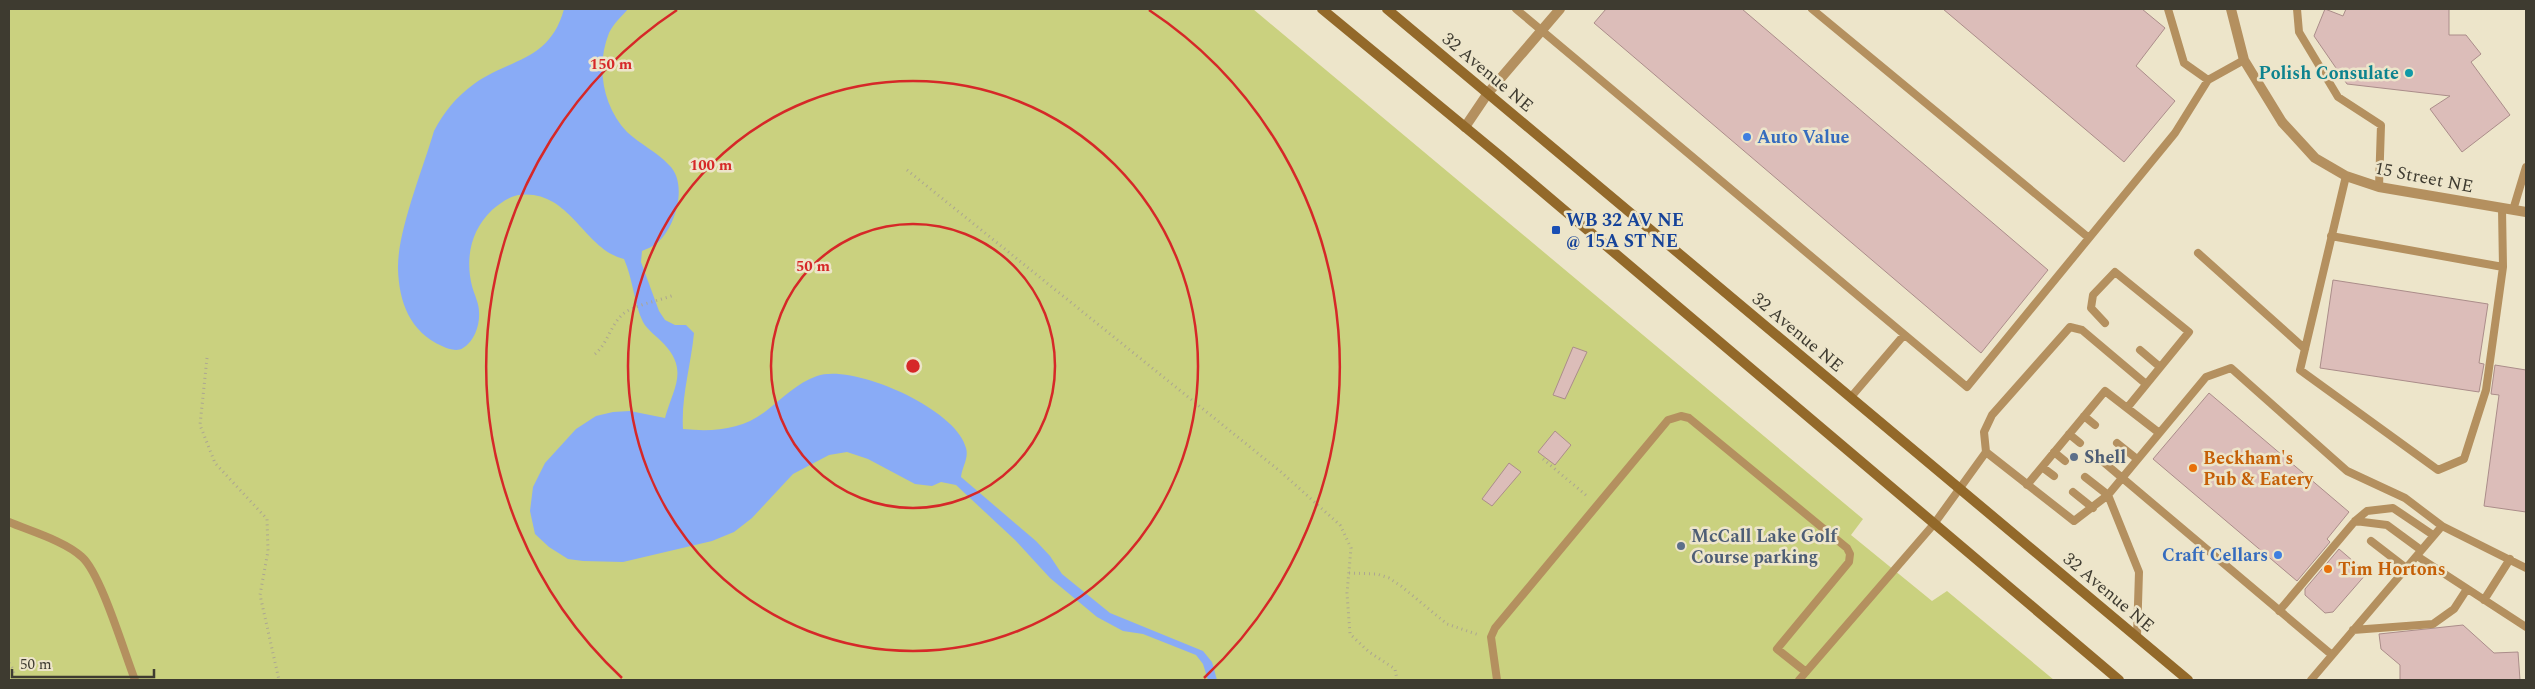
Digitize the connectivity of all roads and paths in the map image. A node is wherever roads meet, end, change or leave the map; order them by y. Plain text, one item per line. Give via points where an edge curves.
1 (1322, 9) edge
2 (1387, 9) edge
3 (1516, 9) edge
4 (1560, 9) edge
5 (1812, 9) edge
6 (2168, 9) edge
7 (2230, 9) edge
8 (2297, 9) edge
9 (1542, 31) junction
10 (2244, 60) junction
11 (2208, 80) junction
12 (1488, 93) junction
13 (1465, 127) junction
14 (2526, 167) edge
15 (907, 170) dead end
16 (2346, 176) junction
17 (2524, 176) edge
18 (2379, 188) junction
19 (2502, 209) junction
20 (2514, 210) junction
21 (2526, 212) edge
22 (2331, 236) junction
23 (2089, 238) junction
24 (2198, 253) dead end
25 (2504, 267) junction
26 (674, 295) dead end
27 (2105, 323) dead end
28 (1904, 335) junction
29 (2305, 349) junction
30 (2140, 350) dead end
31 (595, 354) dead end
32 (207, 358) dead end
33 (2160, 367) junction
34 (2146, 384) junction
35 (1851, 397) junction
36 (2127, 408) junction
37 (2084, 416) junction
38 (2095, 425) dead end
39 (2158, 432) junction
40 (2069, 434) junction
41 (2080, 443) dead end
42 (2117, 443) dead end
43 (1986, 452) junction
44 (2054, 452) junction
45 (1543, 459) dead end
46 (2137, 459) junction
47 (2101, 460) dead end
48 (2065, 461) dead end
49 (2042, 467) junction
50 (2054, 476) dead end
51 (2085, 477) dead end
52 (2123, 478) junction
53 (2027, 485) junction
54 (1960, 488) junction
55 (1578, 489) dead end
56 (2073, 492) dead end
57 (2108, 495) junction
58 (2093, 508) junction
59 (2355, 521) junction
60 (9, 522) edge
61 (1934, 524) junction
62 (2442, 526) junction
63 (2433, 535) junction
64 (2372, 541) dead end
65 (2419, 553) junction
66 (2510, 558) junction
67 (2526, 567) edge
68 (2406, 568) junction
69 (1349, 573) junction
70 (2467, 589) junction
71 (2484, 600) junction
72 (2279, 611) junction
73 (2526, 627) edge
74 (2353, 630) junction
75 (2137, 636) junction
76 (1490, 638) junction
77 (2332, 655) junction
78 (9, 664) edge
79 (1806, 672) junction
80 (15, 680) edge
81 (135, 680) edge
82 (279, 680) edge
83 (1397, 680) edge
84 (1497, 680) edge
85 (1799, 680) edge
86 (2119, 680) edge
87 (2188, 680) edge
88 (2311, 680) edge

1 - 13 main road
2 - 12 main road, 32 Avenue NE
3 - 9 lane
4 - 9 street
5 - 23 lane
6 - 11 lane via 2184,63
7 - 10 street, 15 Street NE
8 - 18 lane via 2299,32 2338,97 2380,125
9 - 12 street
9 - 28 lane
10 - 11 lane
10 - 16 street, 15 Street NE via 2282,122 2316,158
11 - 23 lane via 2175,133
12 - 13 street
12 - 35 main road, 32 Avenue NE
13 - 61 main road
14 - 17 lane
15 - 69 path via 1281,472 1340,525 1351,548
16 - 18 street, 15 Street NE
16 - 22 lane
17 - 20 lane
18 - 19 street, 15 Street NE
19 - 20 street, 15 Street NE
19 - 25 lane
20 - 21 street, 15 Street NE
22 - 25 lane
22 - 29 lane
23 - 28 lane via 1967,387
24 - 29 lane
25 - 29 lane via 2486,390 2464,459 2456,463 2438,470 2300,370
26 - 31 path via 631,308 614,324 604,346
27 - 33 lane via 2091,308 2093,295 2115,272 2189,332
28 - 35 lane
30 - 33 lane
32 - 82 path via 200,425 215,463 267,519 268,551 260,595
33 - 34 lane
34 - 36 lane
34 - 43 lane via 2082,330 2070,327 1992,415 1984,432
35 - 54 main road, 32 Avenue NE
36 - 37 lane via 2105,391
36 - 39 lane
37 - 38 lane
37 - 40 lane
39 - 46 lane
39 - 62 lane via 2206,378 2231,368 2347,471 2405,498
40 - 41 lane
40 - 44 lane
42 - 46 lane
43 - 53 lane
43 - 54 lane
44 - 48 lane
44 - 49 lane
45 - 55 path
46 - 52 lane
47 - 52 lane
49 - 50 lane
49 - 53 lane
51 - 57 lane
52 - 57 lane
52 - 72 lane
53 - 58 lane via 2074,521
54 - 61 lane
54 - 75 main road, 32 Avenue NE
56 - 58 lane
57 - 58 lane
57 - 75 lane via 2140,572
59 - 63 lane via 2367,511 2393,508
59 - 65 lane via 2387,524
59 - 72 lane
60 - 81 lane via 82,557 96,579
61 - 79 lane
61 - 86 main road
62 - 63 lane
62 - 66 lane
63 - 65 lane
64 - 68 lane
65 - 68 lane
65 - 70 lane
66 - 67 lane
66 - 71 lane
68 - 74 lane
69 - 76 path via 1389,578 1447,624
69 - 83 path via 1350,634 1368,652 1395,669
70 - 71 lane
70 - 74 lane via 2454,609 2433,624
71 - 73 lane
72 - 77 lane
74 - 77 lane
75 - 87 main road, 32 Avenue NE
76 - 79 lane via 1668,420 1681,416 1690,418 1847,548 1850,554 1849,562 1777,649
76 - 84 lane
77 - 88 lane
78 - 80 path
79 - 85 lane

